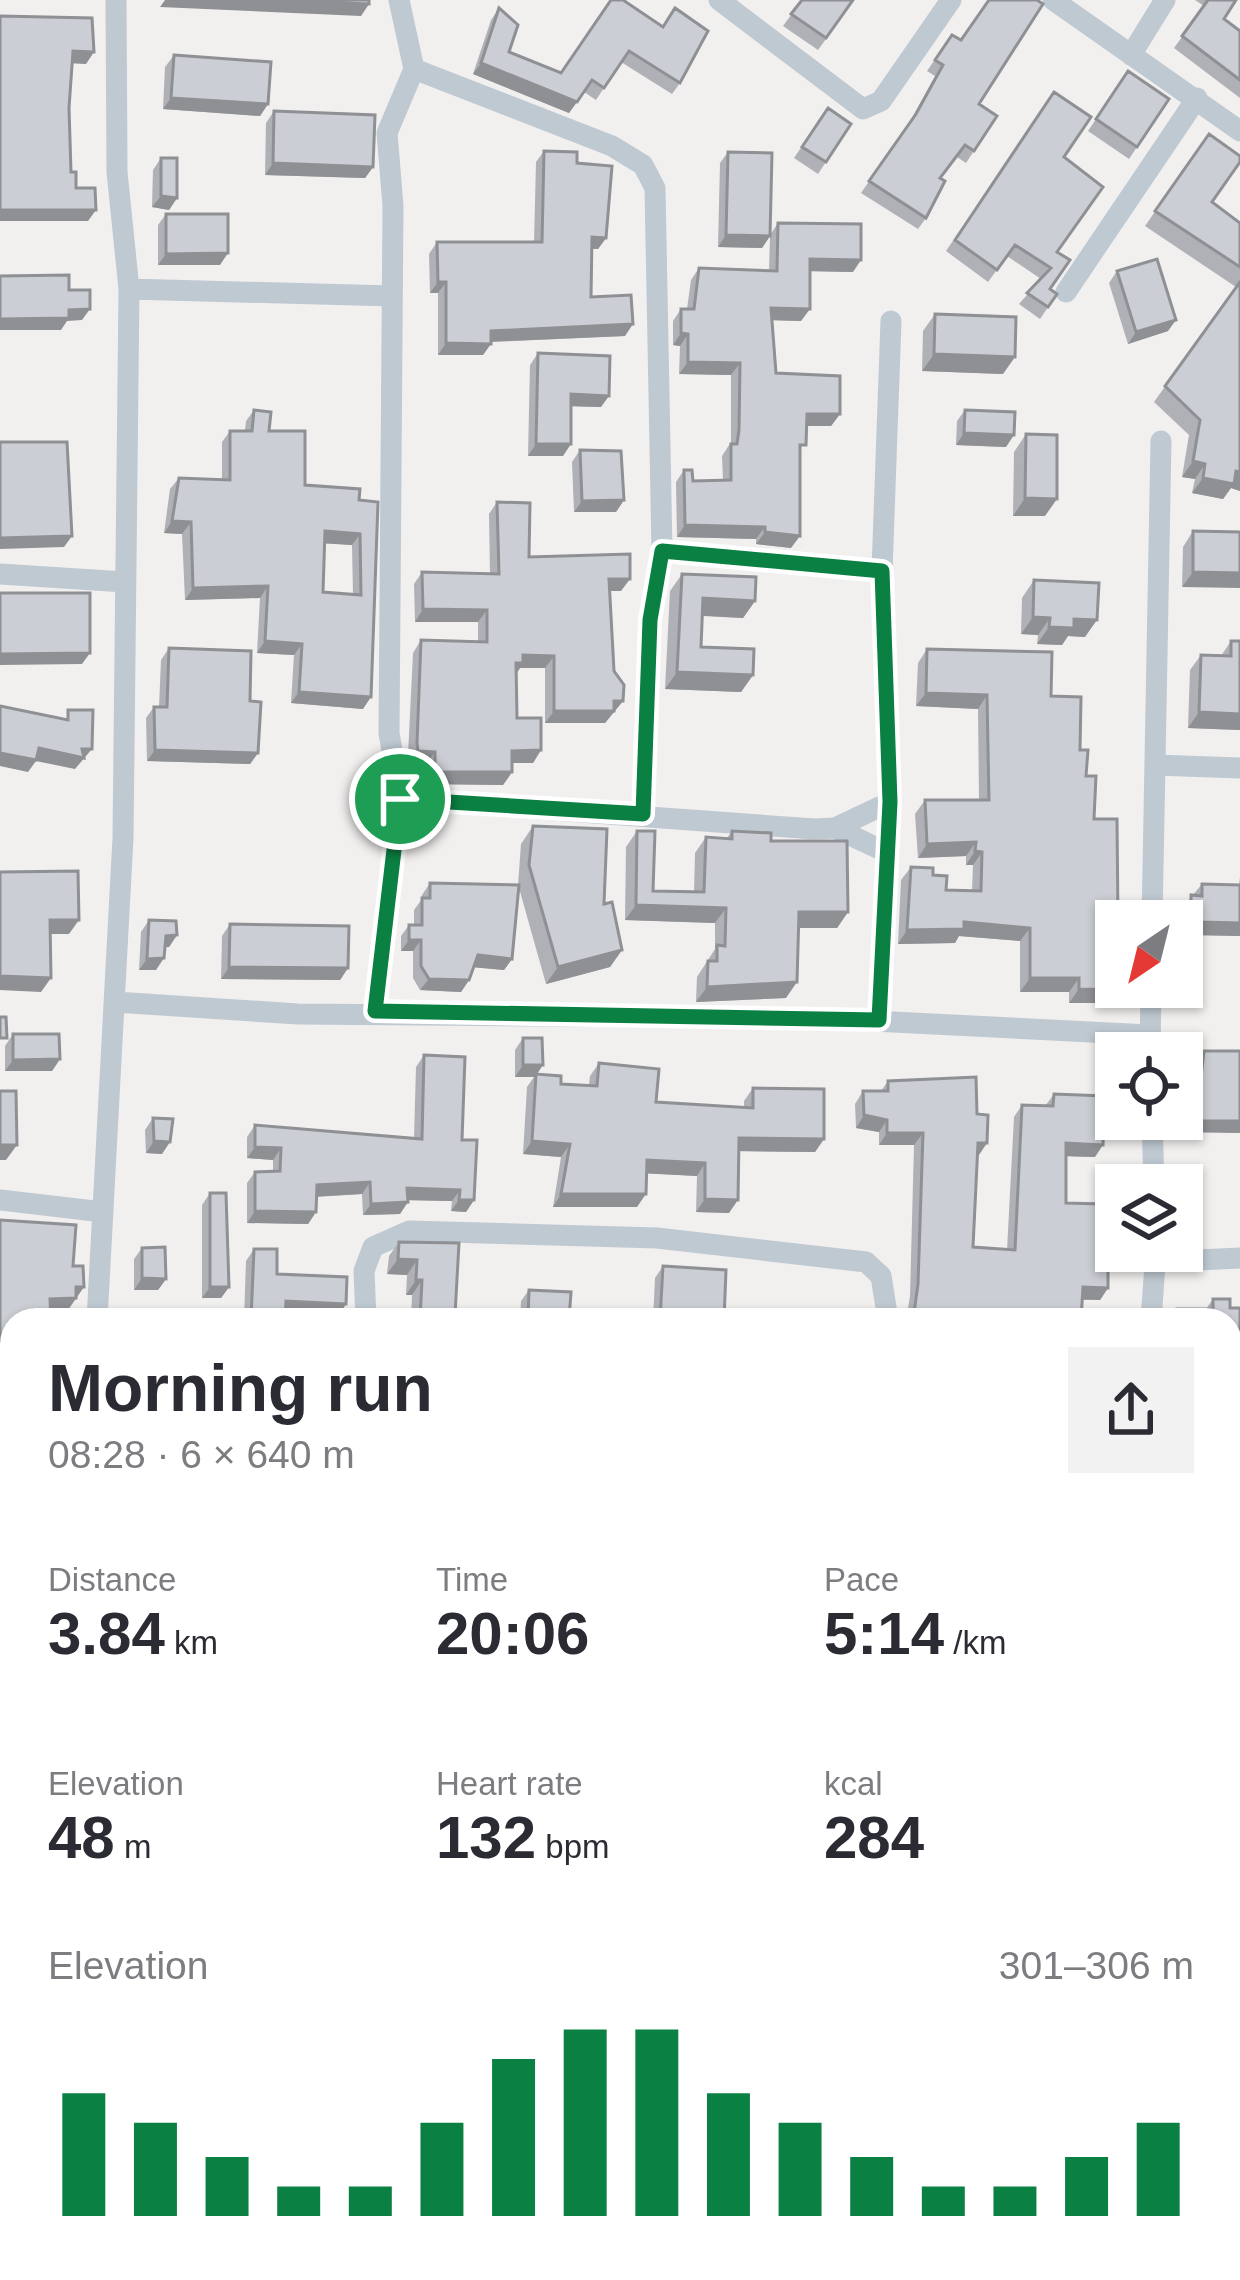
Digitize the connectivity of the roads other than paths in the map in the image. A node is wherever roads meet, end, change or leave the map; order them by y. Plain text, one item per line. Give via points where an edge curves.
1 (116, 0) edge
2 (399, 0) edge
3 (719, 0) edge
4 (951, 0) edge
5 (1053, 0) edge
6 (1165, 0) edge
7 (1131, 55) junction
8 (414, 69) junction
9 (1197, 98) junction
10 (1240, 131) edge
11 (129, 289) junction
12 (1066, 292) dead end
13 (392, 296) junction
14 (891, 321) dead end
15 (1162, 441) dead end
16 (662, 551) junction
17 (882, 571) junction
18 (0, 574) edge
19 (125, 582) junction
20 (1155, 765) junction
21 (1240, 768) edge
22 (400, 799) junction
23 (890, 802) junction
24 (643, 814) junction
25 (835, 828) junction
26 (888, 853) junction
27 (1152, 900) edge
28 (115, 1002) junction
29 (375, 1011) junction
30 (879, 1020) junction
31 (1095, 1039) edge
32 (0, 1200) edge
33 (104, 1212) junction
34 (1203, 1258) edge
35 (1240, 1258) edge
36 (1155, 1272) edge
37 (98, 1308) edge
38 (366, 1308) edge
39 (886, 1308) edge
40 (1152, 1308) edge

1 - 11 street via 117,172
2 - 8 street
3 - 4 street via 863,109 874,109
5 - 7 street
6 - 7 street
7 - 9 street
8 - 13 street via 387,134
8 - 16 street via 612,146 643,165 655,188
9 - 10 street
9 - 12 street
11 - 13 street
11 - 19 street
13 - 22 street via 388,734
14 - 17 street
15 - 20 street
16 - 17 street
16 - 24 street via 650,620
17 - 23 street
18 - 19 street
19 - 28 street
20 - 21 street
20 - 27 street
22 - 24 street
22 - 29 street
23 - 25 street
23 - 26 street
24 - 25 street
25 - 26 street
26 - 30 street
28 - 29 street via 298,1015
28 - 33 street
29 - 30 street
30 - 31 street
32 - 33 street
33 - 37 street
34 - 35 street
36 - 40 street
38 - 39 street via 373,1246 409,1231 657,1238 866,1262 881,1276

